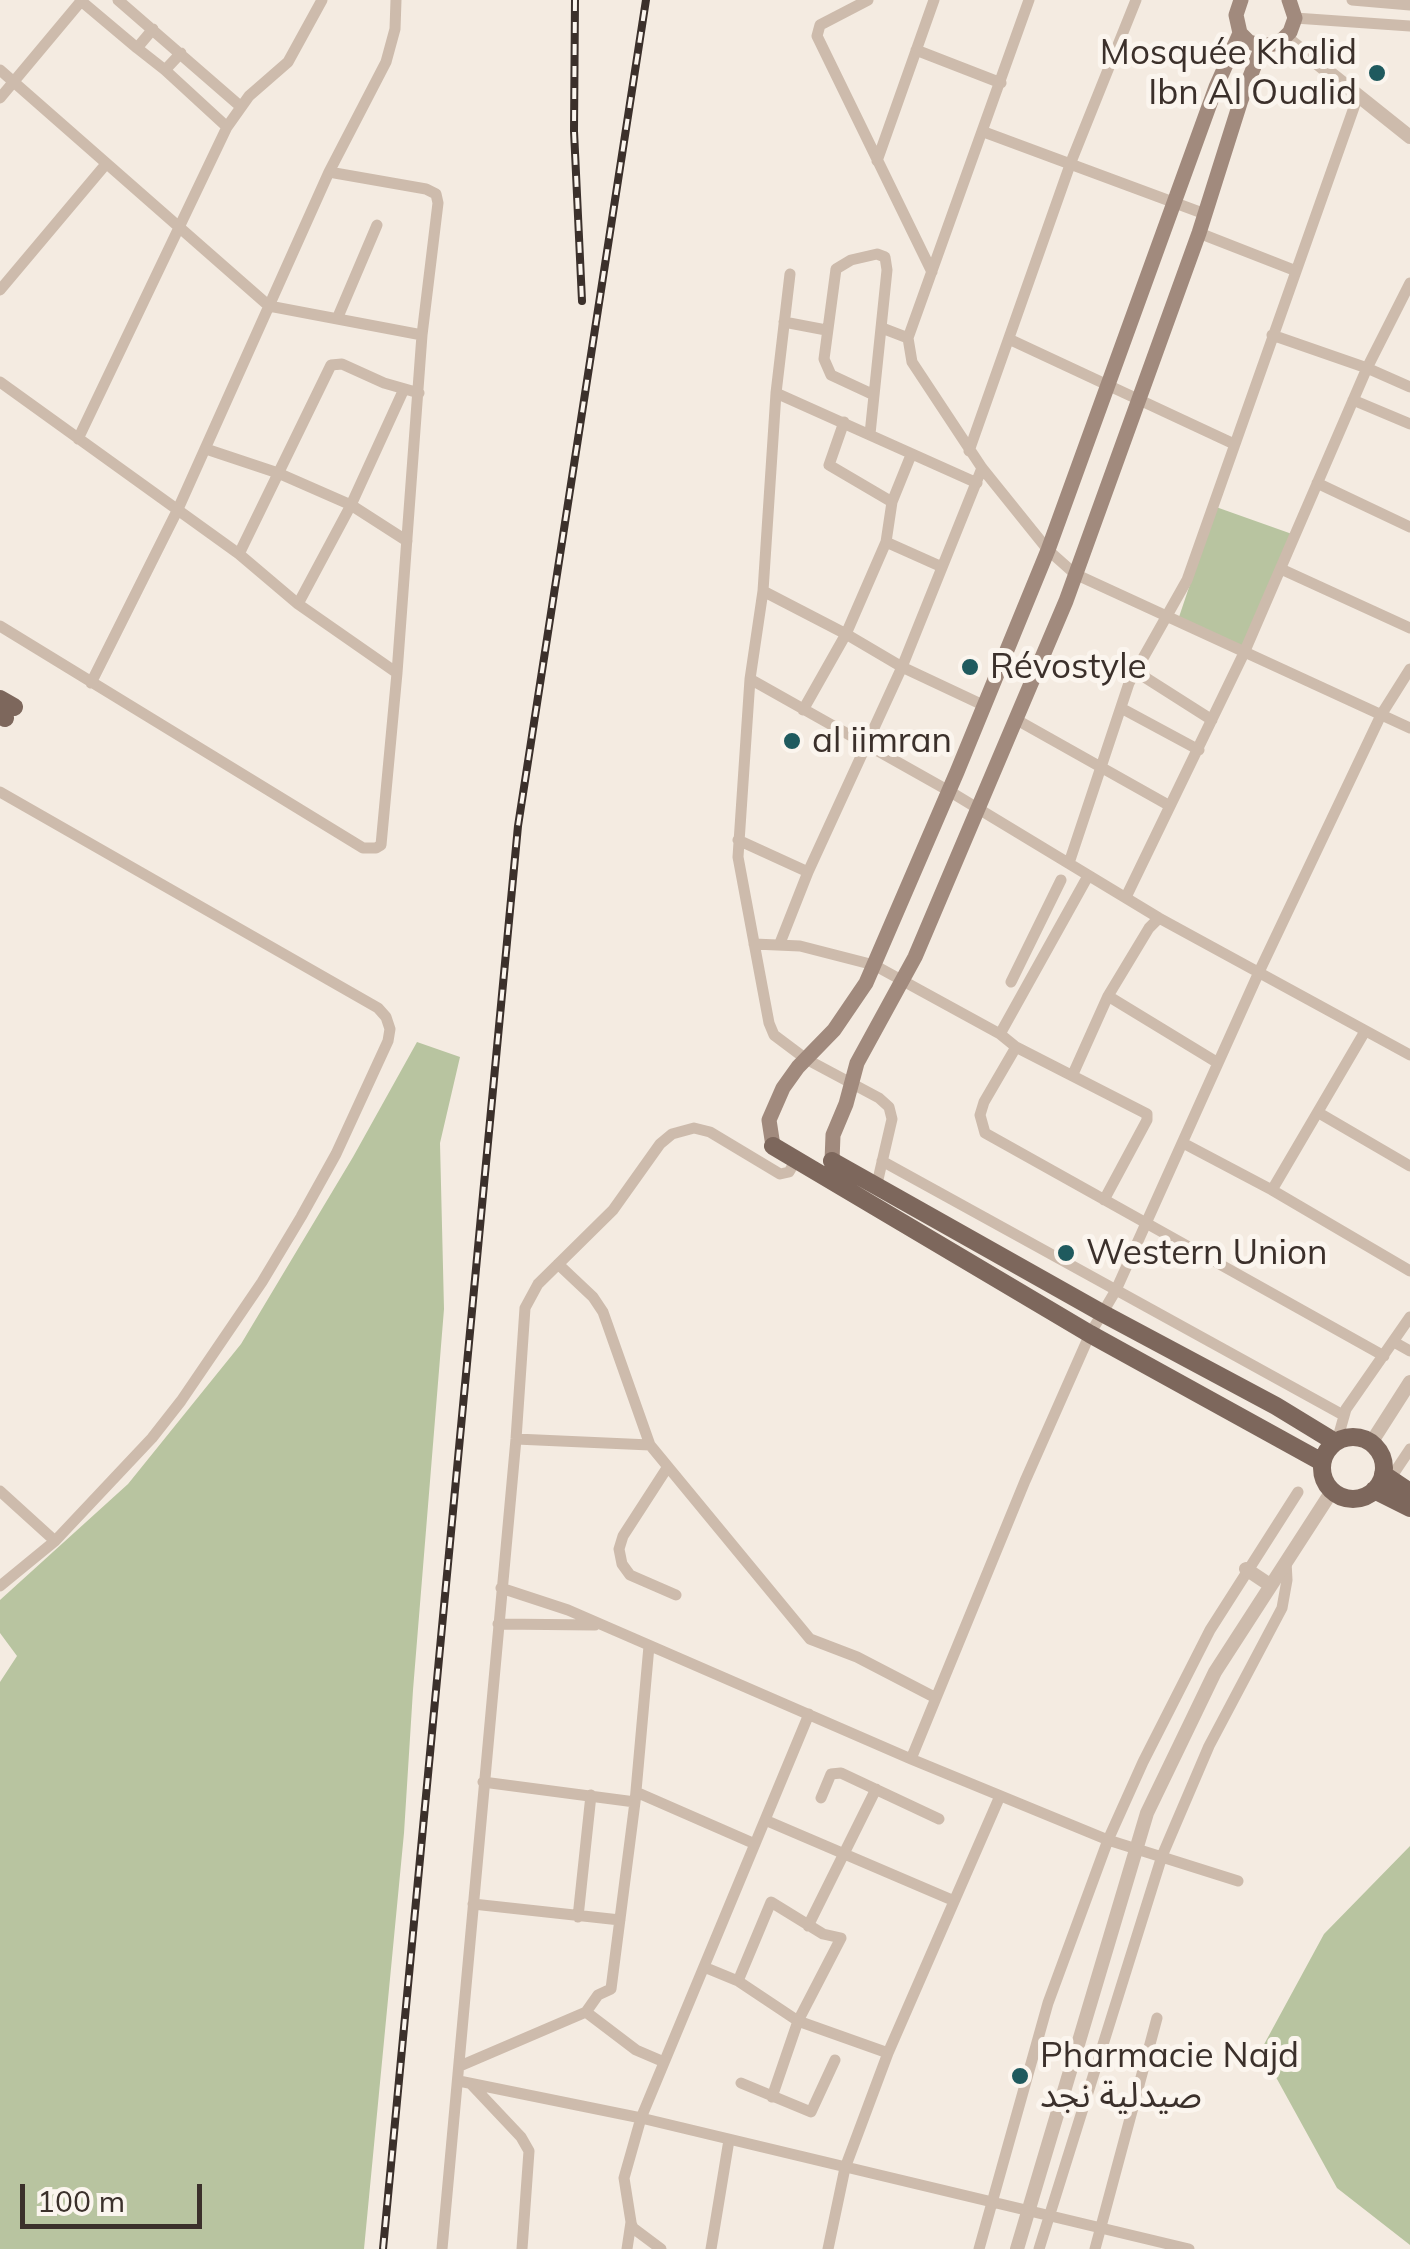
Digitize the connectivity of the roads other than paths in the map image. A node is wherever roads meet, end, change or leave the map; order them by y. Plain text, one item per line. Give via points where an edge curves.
1 (81, 0) edge
2 (118, 0) edge
3 (396, 0) edge
4 (868, 0) edge
5 (934, 0) edge
6 (1030, 0) edge
7 (1136, 0) edge
8 (1241, 0) edge
9 (1352, 0) edge
10 (319, 1) edge
11 (1384, 2) edge
12 (1293, 5) edge
13 (1410, 5) edge
14 (1410, 26) edge
15 (153, 29) junction
16 (1240, 33) junction
17 (1286, 38) junction
18 (1262, 46) junction
19 (138, 48) junction
20 (916, 50) junction
21 (181, 53) junction
22 (0, 70) edge
23 (165, 70) junction
24 (14, 82) junction
25 (1000, 83) junction
26 (1358, 96) junction
27 (0, 98) edge
28 (240, 106) junction
29 (227, 127) junction
30 (984, 132) junction
31 (1410, 138) edge
32 (877, 160) junction
33 (1071, 162) junction
34 (106, 164) junction
35 (329, 172) junction
36 (1175, 202) junction
37 (1206, 214) junction
38 (377, 225) dead end
39 (179, 229) junction
40 (1199, 233) junction
41 (1294, 270) junction
42 (932, 272) junction
43 (790, 274) dead end
44 (1410, 283) edge
45 (0, 290) edge
46 (269, 306) junction
47 (337, 319) junction
48 (784, 322) junction
49 (882, 328) junction
50 (826, 330) junction
51 (422, 335) junction
52 (1272, 335) junction
53 (908, 338) junction
54 (1011, 340) junction
55 (1366, 368) junction
56 (0, 382) edge
57 (1109, 386) junction
58 (1410, 388) edge
59 (404, 389) junction
60 (419, 393) junction
61 (776, 393) junction
62 (874, 396) junction
63 (1139, 400) junction
64 (1353, 400) junction
65 (844, 422) junction
66 (1410, 424) edge
67 (870, 434) junction
68 (78, 439) junction
69 (1234, 444) junction
70 (206, 449) junction
71 (970, 451) junction
72 (911, 455) junction
73 (982, 468) junction
74 (278, 473) junction
75 (977, 483) junction
76 (1316, 483) junction
77 (892, 502) junction
78 (351, 505) junction
79 (178, 509) junction
80 (1410, 527) edge
81 (407, 541) junction
82 (886, 542) junction
83 (1048, 550) junction
84 (240, 554) junction
85 (942, 568) junction
86 (1281, 569) junction
87 (1075, 574) junction
88 (764, 591) junction
89 (298, 604) junction
90 (1167, 617) junction
91 (0, 626) edge
92 (1410, 628) edge
93 (846, 634) junction
94 (1244, 652) junction
95 (902, 668) junction
96 (1410, 669) edge
97 (1134, 670) junction
98 (397, 673) junction
99 (750, 679) junction
100 (91, 683) junction
101 (984, 706) junction
102 (1121, 708) junction
103 (802, 710) junction
104 (1381, 715) junction
105 (1016, 720) junction
106 (1212, 720) junction
107 (1410, 728) edge
108 (866, 745) junction
109 (1198, 750) junction
110 (1102, 768) junction
111 (949, 791) junction
112 (0, 792) edge
113 (1170, 806) junction
114 (979, 809) junction
115 (738, 840) junction
116 (1069, 863) junction
117 (808, 872) junction
118 (1088, 876) junction
119 (1060, 880) dead end
120 (1126, 897) junction
121 (1160, 918) junction
122 (1038, 925) junction
123 (1055, 934) junction
124 (780, 943) junction
125 (754, 944) junction
126 (874, 966) junction
127 (1260, 972) junction
128 (904, 981) junction
129 (1011, 982) dead end
130 (1108, 996) junction
131 (1364, 1032) junction
132 (1000, 1034) junction
133 (1016, 1047) junction
134 (1410, 1055) edge
135 (806, 1059) junction
136 (1218, 1064) junction
137 (1073, 1074) junction
138 (852, 1083) junction
139 (1319, 1113) junction
140 (1182, 1143) junction
141 (773, 1146) joint
142 (796, 1160) junction
143 (832, 1161) joint
144 (882, 1162) junction
145 (1410, 1166) edge
146 (876, 1188) junction
147 (1272, 1190) junction
148 (1104, 1200) junction
149 (1146, 1224) junction
150 (558, 1264) junction
151 (1410, 1270) edge
152 (1116, 1290) junction
153 (1102, 1313) junction
154 (1410, 1317) edge
155 (1090, 1334) junction
156 (1394, 1342) junction
157 (1410, 1351) edge
158 (1384, 1356) junction
159 (1410, 1382) edge
160 (1342, 1415) junction
161 (516, 1439) junction
162 (1336, 1441) junction
163 (1371, 1442) junction
164 (650, 1445) junction
165 (1410, 1449) edge
166 (1322, 1462) junction
167 (667, 1468) junction
168 (1382, 1481) junction
169 (0, 1491) edge
170 (1332, 1491) junction
171 (1298, 1492) dead end
172 (1410, 1492) edge
173 (1410, 1508) edge
174 (55, 1542) junction
175 (1286, 1560) junction
176 (1246, 1569) junction
177 (1270, 1585) junction
178 (0, 1586) edge
179 (501, 1588) junction
180 (676, 1594) dead end
181 (498, 1624) junction
182 (599, 1625) junction
183 (649, 1646) junction
184 (936, 1698) junction
185 (809, 1714) junction
186 (911, 1759) junction
187 (483, 1782) junction
188 (876, 1789) junction
189 (591, 1795) junction
190 (1000, 1796) junction
191 (636, 1797) junction
192 (821, 1798) dead end
193 (939, 1819) dead end
194 (765, 1820) junction
195 (1108, 1840) junction
196 (755, 1844) junction
197 (1134, 1848) junction
198 (844, 1856) junction
199 (1162, 1856) junction
200 (1238, 1882) dead end
201 (952, 1900) junction
202 (473, 1904) junction
203 (578, 1917) junction
204 (620, 1920) junction
205 (808, 1926) junction
206 (704, 1967) junction
207 (738, 1981) junction
208 (586, 2012) junction
209 (1157, 2018) dead end
210 (798, 2021) junction
211 (888, 2052) junction
212 (835, 2060) dead end
213 (664, 2062) junction
214 (460, 2066) junction
215 (465, 2083) junction
216 (741, 2083) dead end
217 (772, 2097) junction
218 (641, 2118) junction
219 (729, 2140) junction
220 (846, 2168) junction
221 (991, 2204) junction
222 (1028, 2212) junction
223 (1048, 2216) junction
224 (631, 2222) junction
225 (1099, 2228) junction
226 (442, 2249) edge
227 (522, 2249) edge
228 (627, 2249) edge
229 (661, 2249) edge
230 (711, 2249) edge
231 (828, 2249) edge
232 (979, 2249) edge
233 (1017, 2249) edge
234 (1039, 2249) edge
235 (1096, 2249) edge
236 (1190, 2249) edge

1 - 19 street
1 - 24 street
2 - 15 street
3 - 35 street via 386,62
4 - 32 street via 820,24 817,36
5 - 20 street
6 - 25 street
7 - 33 street
8 - 16 main road
9 - 11 street
10 - 28 street via 288,62
11 - 13 street
12 - 14 street
12 - 17 main road
15 - 19 street
15 - 21 street
16 - 18 main road
16 - 36 main road
17 - 18 main road
17 - 26 street
18 - 37 main road
19 - 23 street
20 - 25 street
20 - 32 street
21 - 23 street
21 - 28 street
22 - 24 street
23 - 29 street
24 - 27 street
24 - 34 street
25 - 30 street
26 - 31 street
26 - 41 street
28 - 29 street
29 - 39 street
30 - 33 street
30 - 42 street
32 - 42 street
33 - 36 street
33 - 54 street
34 - 39 street
34 - 45 street
35 - 46 street
35 - 51 street via 436,194
36 - 37 street
36 - 57 main road
37 - 40 main road
38 - 47 street
39 - 46 street
39 - 68 street
40 - 41 street
40 - 63 main road
41 - 52 street
42 - 53 street
43 - 48 street
44 - 55 street
46 - 47 street
46 - 70 street
47 - 51 street
48 - 50 street
48 - 61 street
49 - 50 street via 887,262 877,254 836,270
49 - 53 street
49 - 62 street
50 - 62 street via 826,368
51 - 60 street
52 - 55 street
52 - 69 street
53 - 71 street via 912,362
54 - 57 street
54 - 71 street
55 - 58 street
55 - 64 street
56 - 68 street
57 - 63 street
57 - 83 main road
59 - 60 street
59 - 74 street via 331,365
59 - 78 street
60 - 81 street
61 - 65 street
61 - 88 street
62 - 67 street
63 - 69 street
63 - 87 main road
64 - 66 street
64 - 76 street
65 - 67 street
65 - 77 street via 829,465
67 - 72 street
68 - 79 street
69 - 90 street via 1187,580
70 - 74 street
70 - 79 street
71 - 73 street
72 - 75 street
72 - 77 street
73 - 75 street
73 - 83 street
74 - 78 street
74 - 84 street
75 - 85 street
76 - 80 street
76 - 86 street
77 - 82 street
78 - 81 street
78 - 89 street
79 - 84 street
79 - 100 street
81 - 98 street
82 - 85 street
82 - 93 street
83 - 87 street
83 - 101 main road
84 - 89 street
85 - 95 street
86 - 92 street
86 - 94 street
87 - 90 street
87 - 105 main road
88 - 93 street
88 - 99 street
89 - 98 street
90 - 94 street
90 - 97 street
91 - 100 street
93 - 95 street
93 - 103 street
94 - 104 street
94 - 106 street
95 - 101 street
95 - 108 street
96 - 104 street
97 - 102 street
97 - 106 street
98 - 100 street via 383,840 370,850
99 - 103 street
99 - 115 street
101 - 111 main road
102 - 109 street
102 - 110 street
103 - 108 street
104 - 107 street
104 - 127 street
105 - 110 street
105 - 114 main road
106 - 109 street
108 - 111 street
108 - 117 street
109 - 113 street
110 - 113 street
110 - 116 street
111 - 114 street
111 - 126 main road
112 - 174 street via 378,1008 390,1029 336,1154 262,1282 152,1438
113 - 120 street
114 - 116 street
114 - 128 main road
115 - 117 street
115 - 125 street
116 - 118 street
117 - 124 street
118 - 120 street
118 - 123 street
119 - 122 street
120 - 121 street
121 - 127 street
121 - 130 street
122 - 123 street
122 - 129 street
123 - 132 street
124 - 125 street
124 - 126 street
125 - 135 street via 771,1029
126 - 128 street
126 - 135 main road via 846,1015
127 - 131 street
127 - 136 street
128 - 132 street
128 - 138 main road via 866,1043
130 - 136 street
130 - 137 street
131 - 134 street
131 - 139 street
132 - 133 street
133 - 137 street
133 - 148 street via 984,1102 980,1125
135 - 138 street
135 - 141 main road via 776,1100 768,1127
136 - 140 street
137 - 148 street via 1146,1114
138 - 143 main road via 833,1135
138 - 144 street via 884,1101 891,1113
139 - 145 street
139 - 147 street
140 - 147 street
140 - 149 street
141 - 142 main road
142 - 150 street via 780,1174 710,1132 679,1131 660,1144 613,1210
142 - 155 main road
143 - 146 main road
144 - 146 street
144 - 152 street
146 - 153 main road
147 - 151 street
148 - 149 street
149 - 152 street
149 - 158 street
150 - 161 street via 525,1308
150 - 164 street via 603,1312
152 - 153 street
152 - 160 street
153 - 155 street
153 - 162 main road
154 - 156 street
155 - 166 main road
155 - 184 street
156 - 157 street
156 - 158 street
158 - 160 street
159 - 163 street
160 - 162 street
161 - 164 street
161 - 179 street
162 - 163 main road
162 - 166 main road
163 - 168 main road via 1382,1457
164 - 167 street
165 - 168 street
166 - 170 main road
167 - 180 street via 619,1549 630,1574
167 - 184 street via 810,1639
168 - 170 main road via 1353,1498
168 - 172 main road
168 - 173 main road
169 - 174 street
170 - 175 street
171 - 176 street
174 - 178 street
175 - 177 street
175 - 199 street via 1282,1608 1209,1746
176 - 177 street
176 - 195 street via 1155,1736
177 - 197 street via 1195,1710
179 - 181 street
179 - 182 street
181 - 182 street
181 - 187 street
182 - 183 street
183 - 185 street
183 - 191 street
184 - 186 street
185 - 186 street
185 - 194 street
186 - 190 street
187 - 189 street
187 - 202 street
188 - 192 street via 836,1772
188 - 193 street
188 - 198 street
189 - 191 street
189 - 203 street
190 - 195 street
190 - 201 street
191 - 196 street
191 - 204 street
194 - 196 street
194 - 198 street
195 - 197 street
195 - 221 street via 1048,2004
196 - 206 street
197 - 199 street
197 - 222 street
198 - 201 street
198 - 205 street
199 - 200 street
199 - 223 street
201 - 211 street
202 - 203 street
202 - 214 street
203 - 204 street
204 - 208 street via 610,1989
205 - 207 street via 770,1902
205 - 210 street via 841,1938
206 - 207 street
206 - 213 street
207 - 210 street
208 - 213 street via 636,2050
208 - 214 street
209 - 225 street
210 - 211 street
210 - 217 street
211 - 220 street
212 - 217 street via 813,2112
213 - 218 street
214 - 215 street
215 - 218 street
215 - 226 street
215 - 227 street via 529,2151
216 - 217 street
218 - 219 street
218 - 224 street via 624,2178
219 - 220 street
219 - 230 street
220 - 221 street
220 - 231 street
221 - 222 street
221 - 232 street
222 - 223 street
222 - 233 street
223 - 225 street
223 - 234 street
224 - 228 street
224 - 229 street
225 - 235 street
225 - 236 street

